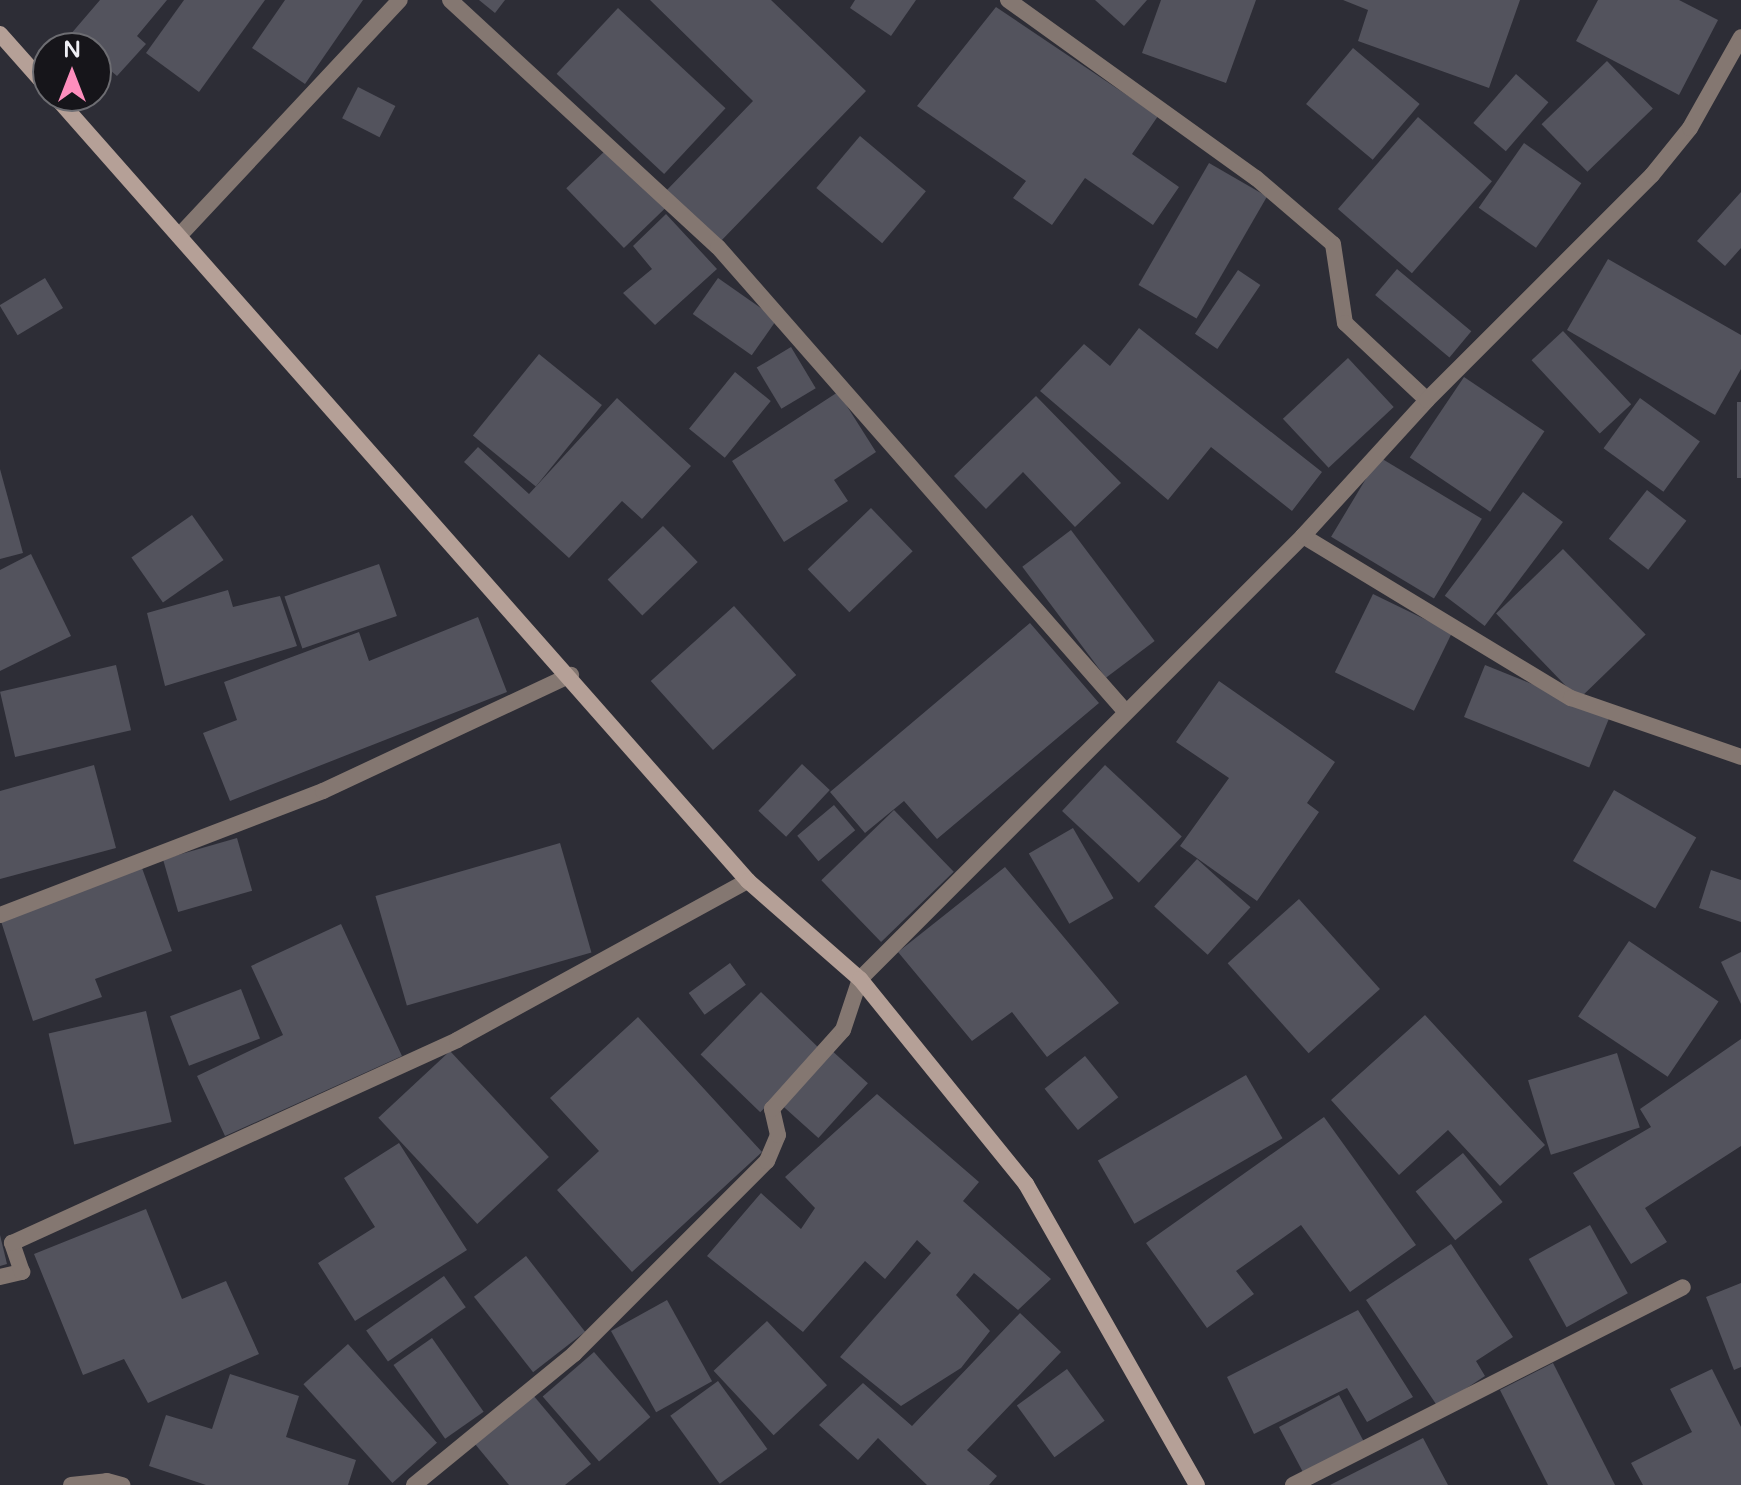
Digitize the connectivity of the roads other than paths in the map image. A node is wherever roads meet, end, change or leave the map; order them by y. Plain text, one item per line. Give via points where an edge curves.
1 (400, 0) edge
2 (450, 0) edge
3 (1008, 0) edge
4 (0, 34) edge
5 (1741, 37) edge
6 (32, 70) edge
7 (69, 112) edge
8 (179, 236) junction
9 (1427, 400) junction
10 (1303, 536) junction
11 (571, 675) junction
12 (1124, 710) junction
13 (1741, 757) edge
14 (748, 881) junction
15 (0, 915) edge
16 (860, 979) junction
17 (0, 1277) edge
18 (1683, 1287) dead end
19 (71, 1485) edge
20 (122, 1485) edge
21 (414, 1485) edge
22 (1197, 1485) edge
23 (1293, 1485) edge

1 - 8 street
2 - 12 street via 718,247
3 - 9 street via 1256,178 1333,244 1345,323
4 - 6 main road
5 - 9 street via 1690,128 1652,175
7 - 8 main road
8 - 11 main road
9 - 10 street
10 - 12 street
10 - 13 street via 1571,698
11 - 14 main road
11 - 15 street via 323,791
12 - 16 street
14 - 16 main road
14 - 17 street via 457,1040 12,1243 22,1272
16 - 21 street via 843,1030 772,1109 778,1135 767,1161 574,1354
16 - 22 main road via 1026,1184
18 - 23 street
19 - 20 street

